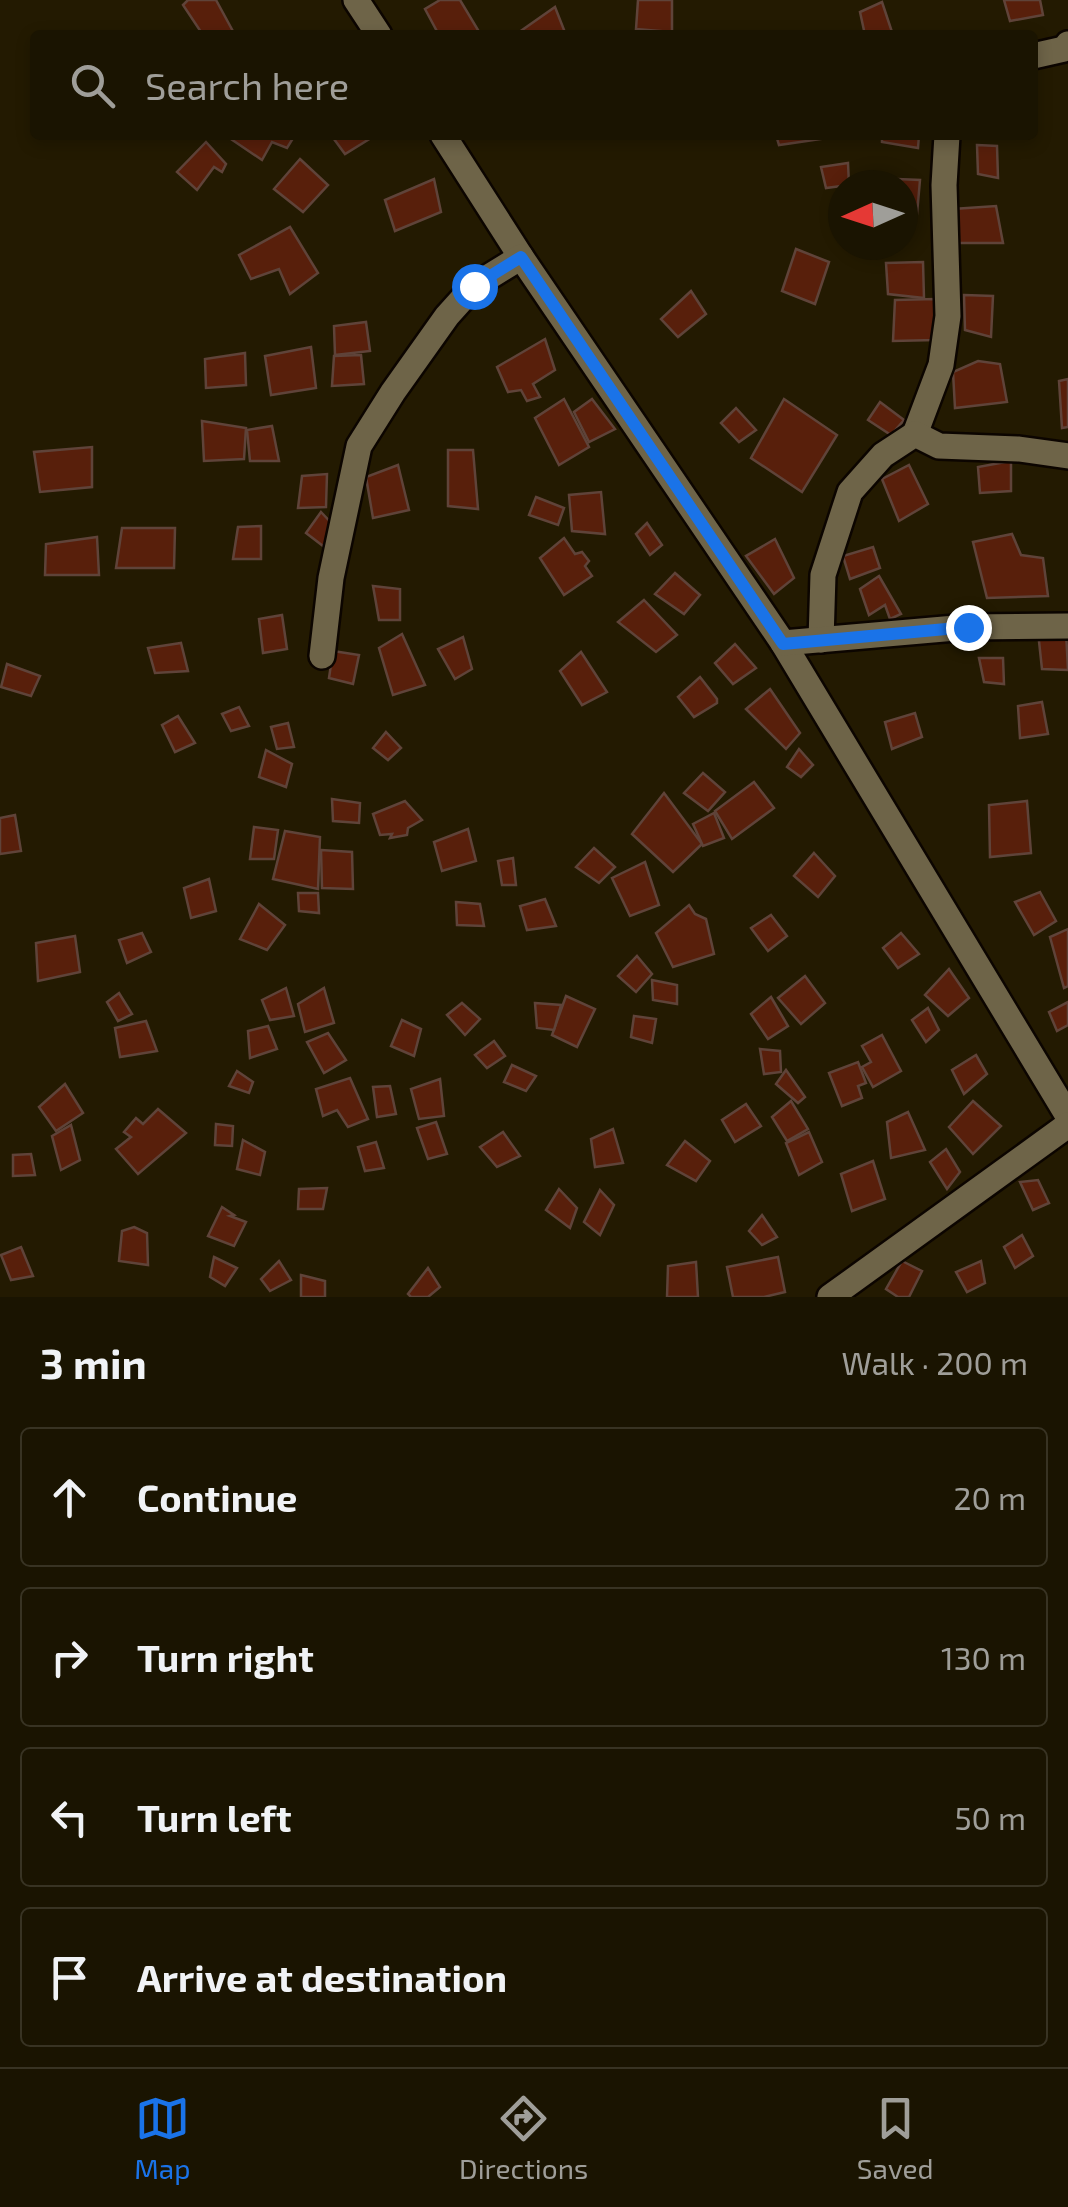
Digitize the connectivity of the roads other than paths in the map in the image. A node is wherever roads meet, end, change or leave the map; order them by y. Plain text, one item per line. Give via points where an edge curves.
1 (356, 0) edge
2 (375, 30) edge
3 (1068, 44) edge
4 (1038, 55) edge
5 (446, 140) edge
6 (946, 140) edge
7 (521, 257) junction
8 (915, 434) junction
9 (1068, 456) edge
10 (1068, 626) edge
11 (820, 640) junction
12 (783, 644) junction
13 (322, 656) dead end
14 (1068, 1116) edge
15 (1068, 1125) edge
16 (830, 1297) edge

1 - 2 street
3 - 4 street
5 - 7 street
6 - 8 street via 948,316 941,365
7 - 12 street
7 - 13 street via 474,286 447,316 360,446
8 - 9 street via 939,446
8 - 11 street via 883,455 850,492 823,575
10 - 11 street
11 - 12 street
12 - 14 street
15 - 16 street

